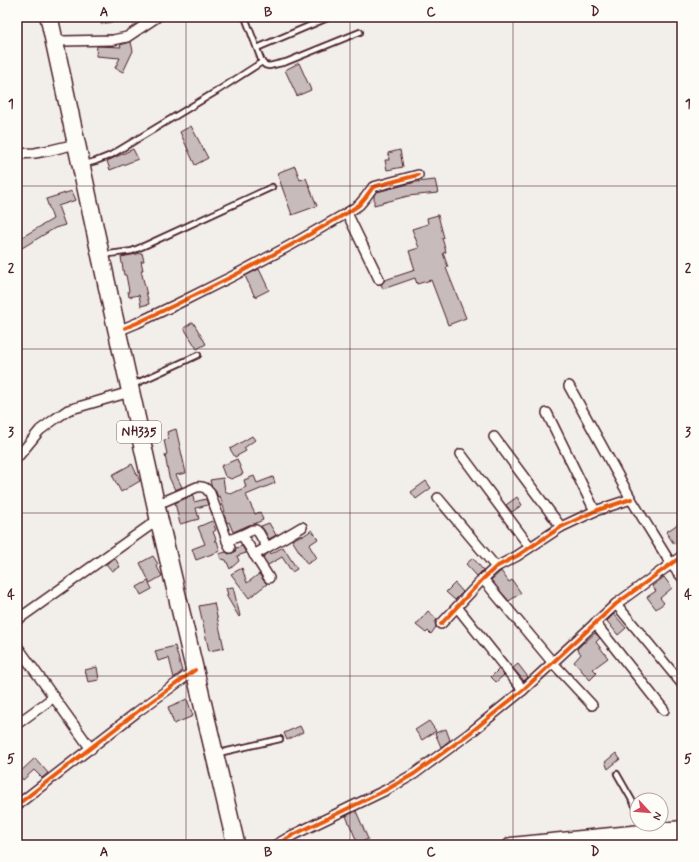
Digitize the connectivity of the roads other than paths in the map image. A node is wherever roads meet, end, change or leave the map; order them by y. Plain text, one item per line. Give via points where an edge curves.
1 (49, 17) edge
2 (58, 17) edge
3 (157, 17) edge
4 (245, 17) edge
5 (330, 17) edge
6 (360, 32) dead end
7 (63, 41) junction
8 (257, 48) junction
9 (262, 62) junction
10 (76, 144) junction
11 (17, 154) edge
12 (89, 163) junction
13 (418, 175) dead end
14 (272, 187) dead end
15 (347, 213) junction
16 (109, 254) junction
17 (379, 279) dead end
18 (125, 328) junction
19 (198, 355) dead end
20 (569, 386) dead end
21 (134, 388) junction
22 (548, 413) dead end
23 (494, 437) dead end
24 (461, 454) dead end
25 (17, 458) edge
26 (438, 498) dead end
27 (631, 499) junction
28 (165, 501) junction
29 (595, 511) junction
30 (159, 519) junction
31 (302, 527) dead end
32 (560, 527) junction
33 (242, 535) junction
34 (267, 547) junction
35 (530, 547) junction
36 (254, 555) junction
37 (682, 556) edge
38 (671, 564) junction
39 (496, 567) junction
40 (682, 577) edge
41 (269, 578) dead end
42 (484, 579) junction
43 (616, 604) junction
44 (457, 607) junction
45 (17, 620) edge
46 (595, 623) junction
47 (441, 624) dead end
48 (17, 646) edge
49 (553, 663) junction
50 (195, 670) junction
51 (682, 684) edge
52 (523, 690) junction
53 (54, 697) junction
54 (592, 705) dead end
55 (664, 710) dead end
56 (17, 724) edge
57 (280, 739) dead end
58 (91, 749) junction
59 (223, 752) junction
60 (617, 774) dead end
61 (629, 795) edge
62 (17, 806) edge
63 (669, 828) edge
64 (682, 828) edge
65 (629, 830) edge
66 (682, 838) edge
67 (236, 845) edge
68 (245, 845) edge
69 (276, 845) edge
70 (511, 845) edge
71 (618, 845) edge

1 - 10 highway, NH335
2 - 7 highway, NH335
3 - 7 street via 127,37 113,40
4 - 8 lane
5 - 8 lane
6 - 9 lane via 286,62 269,66
7 - 12 highway, NH335
8 - 9 lane
9 - 12 lane via 111,155
10 - 11 street via 36,153
10 - 21 highway, NH335
12 - 16 highway, NH335
13 - 15 street via 373,186 359,205
14 - 16 lane via 132,251
15 - 17 street
15 - 18 street via 232,276
16 - 18 highway, NH335
18 - 21 highway, NH335
19 - 21 lane
20 - 27 street
21 - 25 street via 68,410 40,430
21 - 28 highway, NH335
21 - 30 highway, NH335
22 - 29 street
23 - 32 street
24 - 35 street
26 - 39 street
27 - 29 street
27 - 38 street
28 - 33 street via 203,486 210,493 229,544
28 - 59 highway, NH335
29 - 32 street
30 - 45 street
30 - 50 highway, NH335
31 - 34 street
32 - 35 street
33 - 34 street via 256,530
33 - 36 street
34 - 36 street
35 - 39 street
36 - 41 street
37 - 38 street
38 - 40 street
38 - 43 street
39 - 42 street
42 - 44 street
42 - 49 street
43 - 46 street
43 - 51 street
44 - 47 street
44 - 52 street
46 - 49 street
46 - 55 street
48 - 53 street
49 - 52 street
49 - 54 street
50 - 58 street
50 - 67 highway, NH335
52 - 69 street via 414,774
53 - 56 street
53 - 58 street
57 - 59 lane
58 - 62 street
59 - 68 highway, NH335
60 - 61 lane
63 - 64 main road
65 - 70 main road
66 - 71 main road

